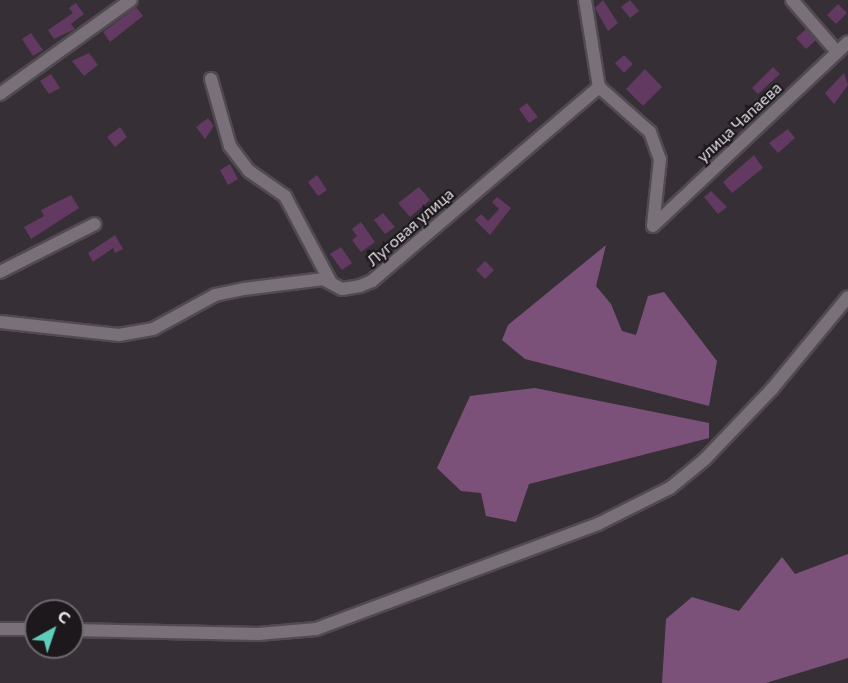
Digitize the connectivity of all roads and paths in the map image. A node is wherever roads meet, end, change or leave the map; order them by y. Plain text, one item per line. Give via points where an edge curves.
1 (130, 0) edge
2 (585, 0) edge
3 (792, 0) edge
4 (848, 42) edge
5 (837, 52) junction
6 (211, 79) dead end
7 (599, 87) junction
8 (0, 94) edge
9 (95, 224) dead end
10 (0, 272) edge
11 (331, 283) junction
12 (848, 297) edge
13 (0, 322) edge
14 (0, 629) edge
15 (24, 629) edge
16 (84, 630) edge

1 - 8 street
2 - 7 street
3 - 5 street
4 - 5 street, улица Чапаева
5 - 7 street, улица Чапаева via 653,226 660,159 650,132
6 - 11 street via 233,152 249,171 285,196
7 - 11 street, Луговая улица via 372,281 342,289
9 - 10 street
11 - 13 street, Луговая улица via 323,279 289,282 215,296 153,329 119,335
12 - 16 street via 772,389 705,459 670,488 598,524 316,629 258,634
14 - 15 street

